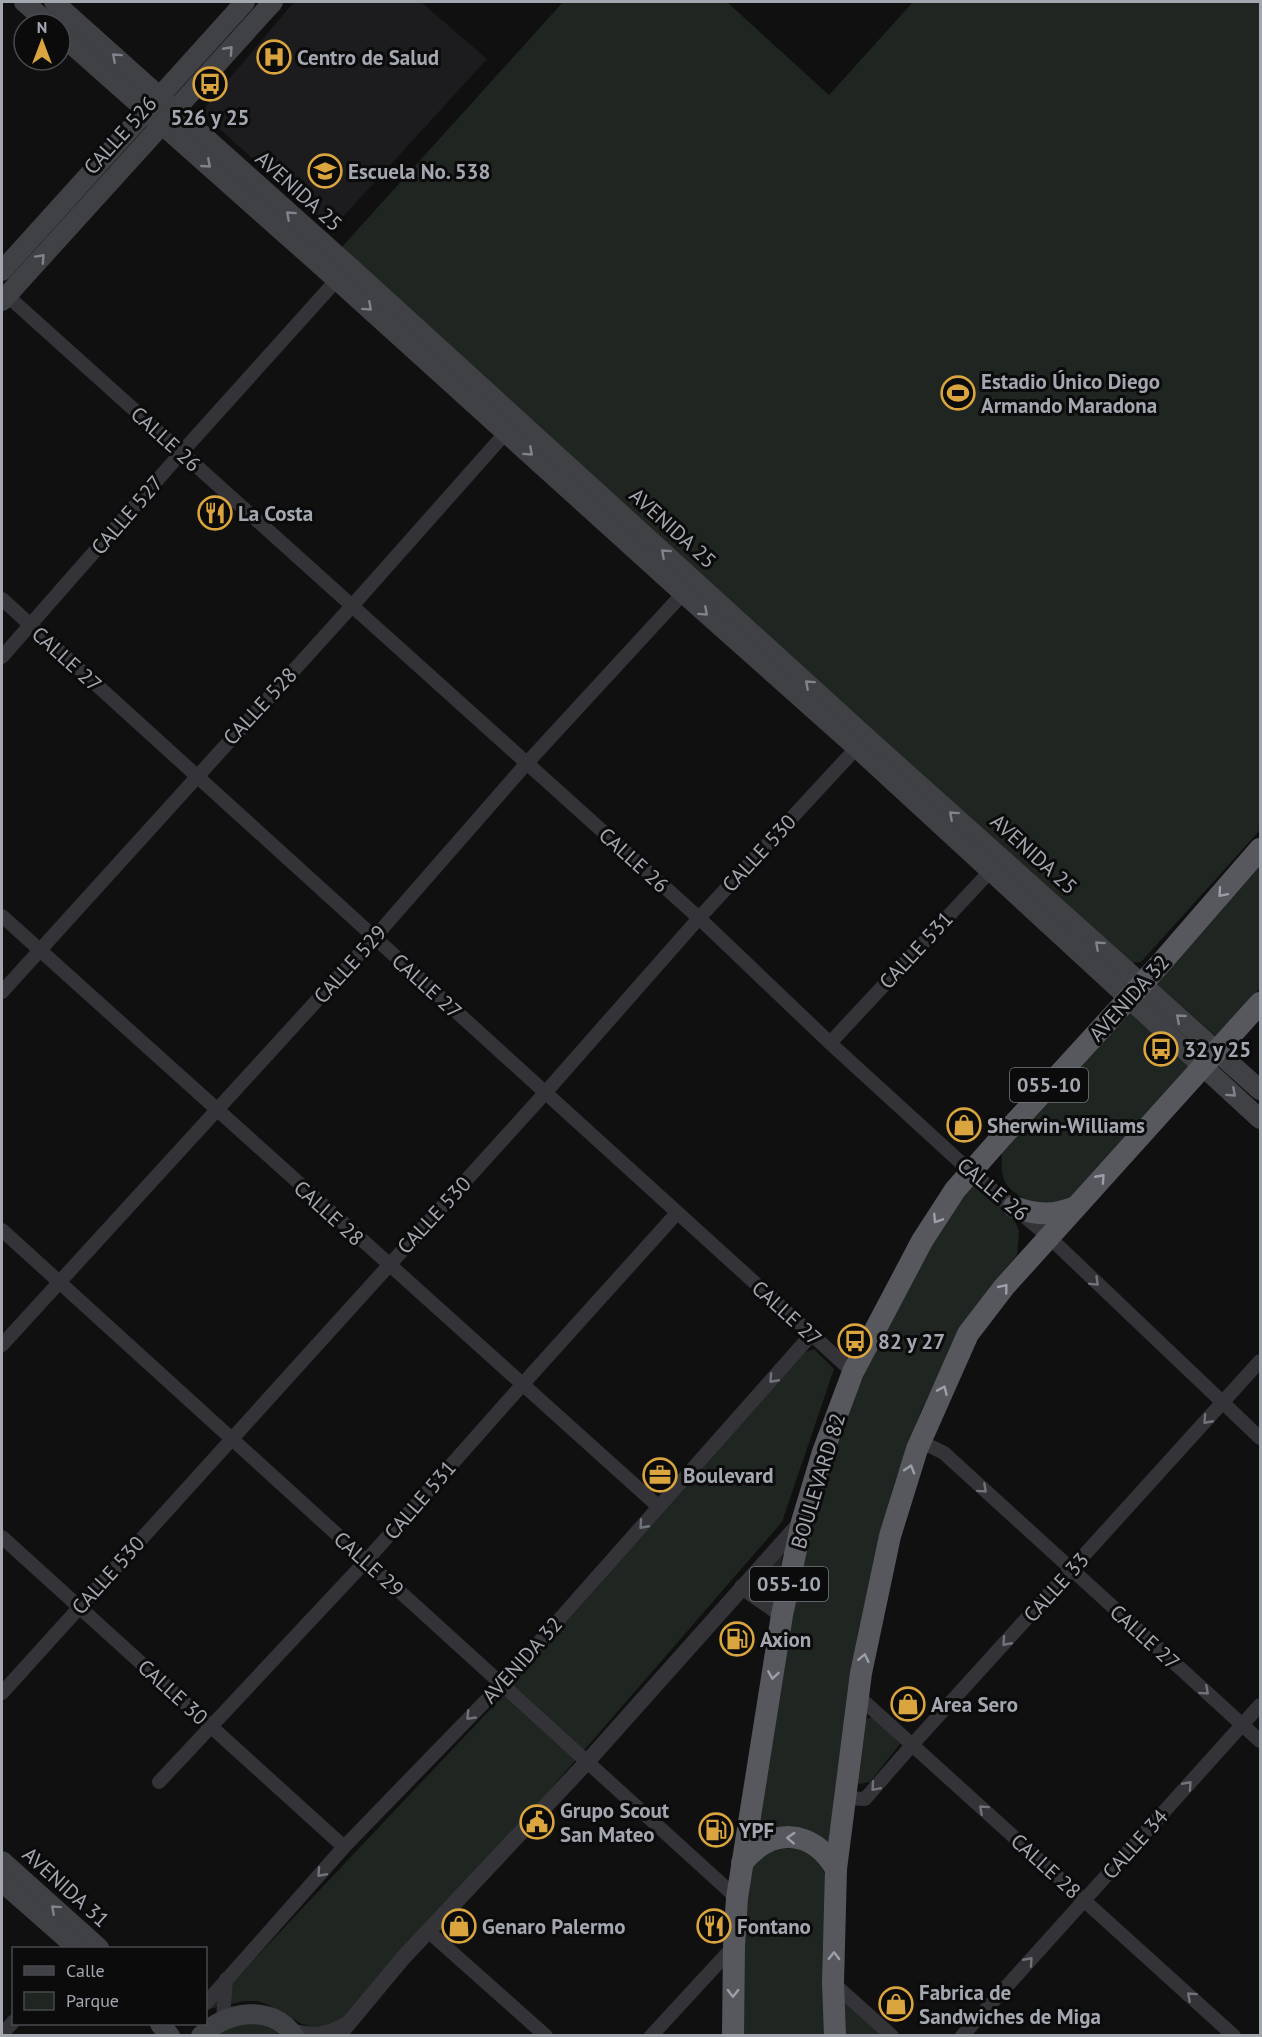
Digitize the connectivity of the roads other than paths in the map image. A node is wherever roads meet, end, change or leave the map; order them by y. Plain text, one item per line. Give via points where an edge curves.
1 (24, 2) edge
2 (54, 2) edge
3 (245, 2) edge
4 (273, 2) edge
5 (35, 12) edge
6 (72, 43) edge
7 (153, 104) junction
8 (168, 118) junction
9 (2, 271) edge
10 (344, 273) junction
11 (3, 296) edge
12 (512, 426) junction
13 (181, 453) junction
14 (689, 587) junction
15 (2, 599) edge
16 (352, 606) junction
17 (30, 626) junction
18 (2, 657) edge
19 (862, 743) junction
20 (526, 764) junction
21 (196, 776) junction
22 (1260, 849) edge
23 (997, 865) junction
24 (2, 916) edge
25 (699, 918) junction
26 (374, 938) junction
27 (39, 950) junction
28 (1135, 991) junction
29 (2, 992) edge
30 (1260, 1003) edge
31 (830, 1043) junction
32 (1210, 1059) junction
33 (1260, 1090) edge
34 (545, 1094) junction
35 (216, 1111) junction
36 (1260, 1119) edge
37 (970, 1171) junction
38 (1014, 1207) junction
39 (1075, 1207) junction
40 (677, 1213) junction
41 (2, 1230) edge
42 (1048, 1237) junction
43 (388, 1265) junction
44 (59, 1282) junction
45 (811, 1335) junction
46 (2, 1345) edge
47 (1260, 1361) edge
48 (853, 1372) junction
49 (522, 1385) junction
50 (1222, 1403) junction
51 (1260, 1438) edge
52 (232, 1439) junction
53 (919, 1444) junction
54 (659, 1507) junction
55 (802, 1522) junction
56 (2, 1537) edge
57 (366, 1561) junction
58 (1072, 1570) junction
59 (742, 1587) junction
60 (79, 1606) junction
61 (782, 1616) junction
62 (502, 1684) junction
63 (2, 1693) edge
64 (858, 1695) junction
65 (1260, 1705) edge
66 (1243, 1725) junction
67 (212, 1727) junction
68 (1260, 1741) edge
69 (912, 1745) junction
70 (587, 1762) junction
71 (159, 1782) dead end
72 (845, 1798) junction
73 (344, 1847) junction
74 (2, 1861) edge
75 (742, 1863) junction
76 (836, 1869) junction
77 (2, 1882) edge
78 (738, 1898) junction
79 (1084, 1900) junction
80 (428, 1931) junction
81 (85, 1946) edge
82 (734, 1946) junction
83 (226, 1979) junction
84 (833, 1983) junction
85 (207, 2002) edge
86 (216, 2020) edge
87 (342, 2030) edge
88 (293, 2033) edge
89 (201, 2036) edge
90 (546, 2036) edge
91 (651, 2036) edge
92 (733, 2036) edge
93 (834, 2036) edge
94 (892, 2036) edge
95 (962, 2036) edge
96 (1234, 2036) edge

1 - 5 main road
7 -> 2 main road, AVENIDA 25
3 - 7 main road, CALLE 526
8 -> 4 main road, CALLE 526
6 - 7 main road, AVENIDA 25
7 - 8 main road, AVENIDA 25
7 - 9 main road, CALLE 526
8 - 10 main road, AVENIDA 25
11 -> 8 main road, CALLE 526
10 - 12 main road, AVENIDA 25
10 - 13 street, CALLE 527
11 - 13 street, CALLE 26
12 - 14 main road, AVENIDA 25
12 - 16 street, CALLE 528
13 - 16 street, CALLE 26
13 - 17 street, CALLE 527
14 - 19 main road, AVENIDA 25
14 - 20 street, CALLE 529
15 - 17 street, CALLE 27
16 - 20 street, CALLE 26
16 - 21 street, CALLE 528
17 - 18 street, CALLE 527
17 - 21 street, CALLE 27
19 - 23 main road, AVENIDA 25
19 - 25 street, CALLE 530
20 - 25 street, CALLE 26
20 - 26 street, CALLE 529
21 - 26 street, CALLE 27
21 - 27 street, CALLE 528
22 -> 28 highway, AVENIDA 32 / 055-10
23 - 28 main road, AVENIDA 25
23 - 31 street, CALLE 531
24 - 27 street, CALLE 28
25 - 31 street, CALLE 26
25 - 34 street, CALLE 530
26 - 34 street, CALLE 27
26 - 35 street, CALLE 529
27 - 29 street, CALLE 528
27 - 35 street, CALLE 28
28 - 32 main road, AVENIDA 25
28 - 37 highway, AVENIDA 32 / 055-10
30 - 32 highway
31 - 37 street, CALLE 26
32 - 33 main road, AVENIDA 25
32 -> 36 main road, AVENIDA 25
39 -> 32 highway
34 - 40 street, CALLE 27
34 - 43 street, CALLE 530
35 - 43 street, CALLE 28
35 - 44 street, CALLE 529
37 - 38 street, CALLE 26
37 -> 48 highway, BOULEVARD 82 / 055-10 via 922,1240
38 - 39 highway via 1043,1215
38 - 42 street, CALLE 26
39 - 42 highway
40 - 45 street, CALLE 27
40 - 49 street, CALLE 531
41 - 44 street, CALLE 29
42 -> 50 street, CALLE 26
53 -> 42 highway via 969,1334
43 - 49 street, CALLE 28
43 - 52 street, CALLE 530
44 - 46 street, CALLE 529
44 - 52 street, CALLE 29
45 - 48 street, CALLE 27
45 -> 54 street, AVENIDA 32
47 - 50 street, CALLE 33
48 - 55 highway, BOULEVARD 82 / 055-10
49 - 54 street, CALLE 28
49 - 57 street, CALLE 531
50 - 51 street, CALLE 26
50 -> 58 street, CALLE 33
52 - 57 street, CALLE 29
52 - 60 street, CALLE 530
53 -> 58 street, CALLE 27 via 944,1453
64 -> 53 highway via 890,1536
54 -> 62 street, AVENIDA 32
55 - 59 street
55 - 61 highway, BOULEVARD 82 / 055-10
56 - 60 street, CALLE 30
57 - 62 street, CALLE 29
57 - 67 street, CALLE 531
58 -> 66 street, CALLE 27
58 -> 69 street, CALLE 33
59 - 61 street
59 - 70 street
60 - 63 street, CALLE 530
60 - 67 street, CALLE 30
61 -> 75 highway, BOULEVARD 82 / 055-10
62 - 70 street, CALLE 29
62 -> 73 street, AVENIDA 32
64 - 69 street, CALLE 28
64 - 72 highway
65 - 66 street, CALLE 34
66 - 68 street, CALLE 27
79 -> 66 street, CALLE 34
67 - 71 street, CALLE 531
67 - 73 street, CALLE 30
69 -> 72 street, CALLE 33 via 865,1799
79 -> 69 street, CALLE 28
70 - 78 street, CALLE 29
70 - 80 street
72 - 76 highway
73 -> 83 street, AVENIDA 32
81 -> 74 main road, AVENIDA 31
76 -> 75 highway via 818,1847 792,1837 764,1843
75 - 78 highway, BOULEVARD 82 / 055-10
84 -> 76 highway
77 - 81 main road, AVENIDA 31
78 - 82 highway, BOULEVARD 82 / 055-10
95 -> 79 street, CALLE 34
96 -> 79 street, CALLE 28
80 - 87 street
80 - 90 street
82 - 91 street
82 -> 92 highway, BOULEVARD 82 / 055-10
83 - 85 street, AVENIDA 32
83 - 86 street
84 - 93 highway
84 - 94 street
86 - 88 main road via 259,2014
86 - 89 main road
87 - 88 street via 314,2035

